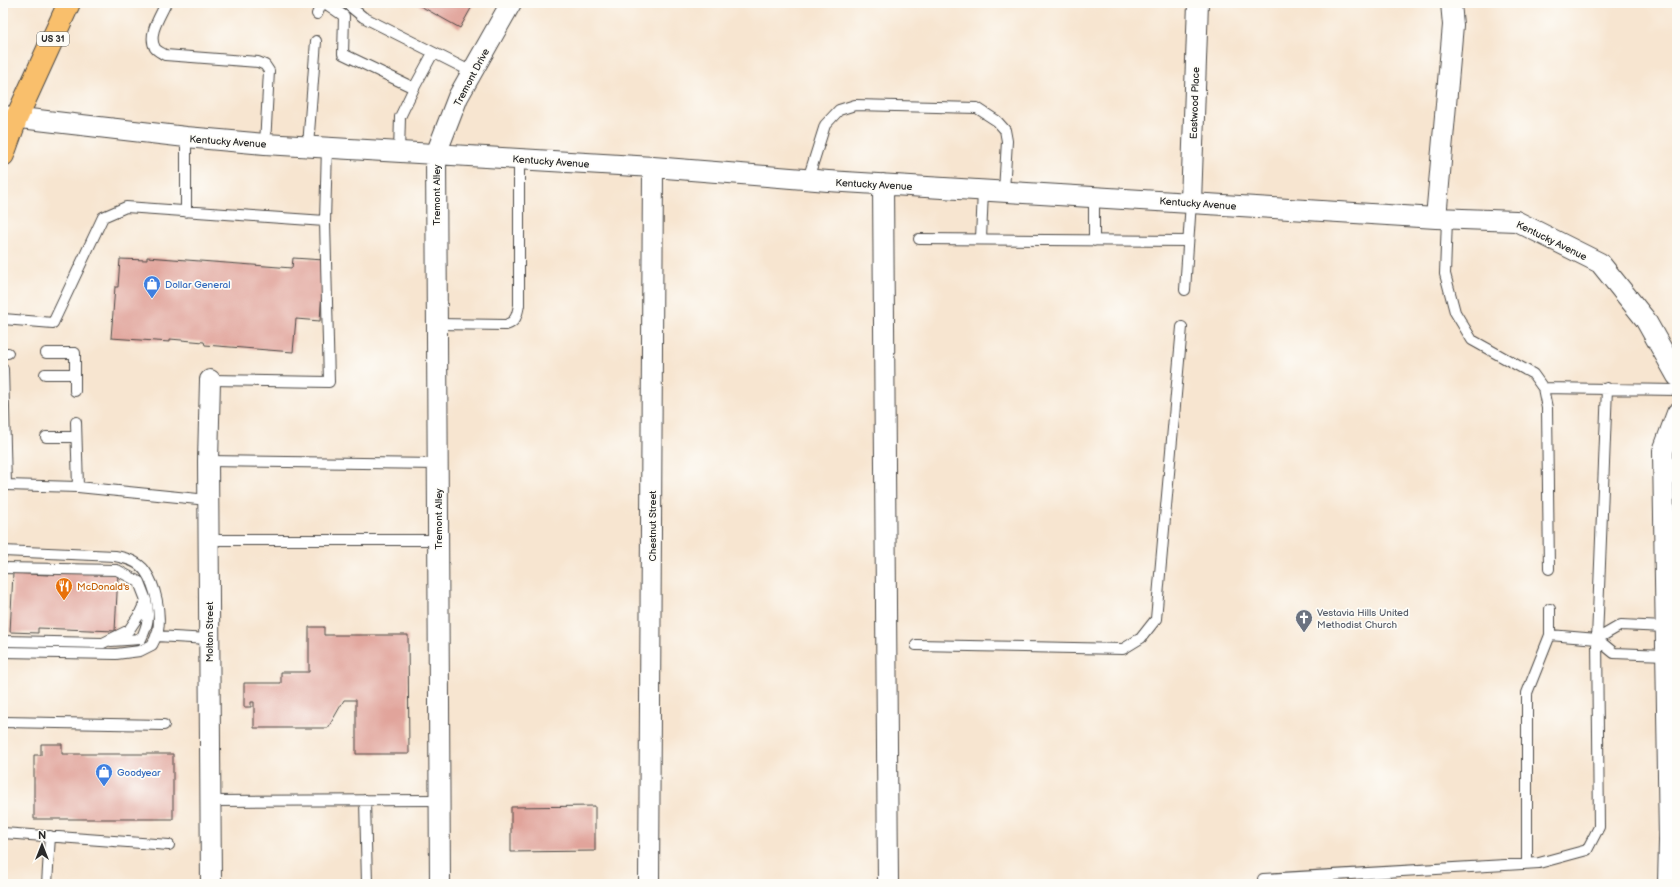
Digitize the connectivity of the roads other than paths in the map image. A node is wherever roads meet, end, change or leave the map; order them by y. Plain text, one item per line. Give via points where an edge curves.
1 (69, 3) edge
2 (166, 3) edge
3 (323, 3) edge
4 (346, 3) edge
5 (511, 3) edge
6 (1198, 3) edge
7 (1451, 3) edge
8 (318, 14) dead end
9 (316, 41) dead end
10 (433, 53) junction
11 (472, 72) junction
12 (414, 88) junction
13 (10, 118) edge
14 (186, 138) junction
15 (265, 144) junction
16 (317, 147) junction
17 (399, 152) junction
18 (436, 154) junction
19 (3, 155) edge
20 (519, 159) junction
21 (653, 167) junction
22 (808, 179) junction
23 (883, 184) junction
24 (983, 190) junction
25 (1004, 191) junction
26 (1094, 196) junction
27 (1191, 202) junction
28 (186, 212) junction
29 (1441, 218) junction
30 (326, 221) junction
31 (981, 239) junction
32 (919, 240) dead end
33 (1094, 241) junction
34 (1188, 241) junction
35 (1185, 290) dead end
36 (3, 319) edge
37 (437, 324) junction
38 (1182, 327) dead end
39 (46, 353) dead end
40 (5, 372) edge
41 (45, 374) dead end
42 (75, 374) junction
43 (1677, 376) edge
44 (210, 380) joint
45 (1543, 388) junction
46 (1607, 388) junction
47 (1677, 390) edge
48 (75, 391) dead end
49 (1677, 413) edge
50 (76, 422) dead end
51 (46, 437) dead end
52 (76, 437) junction
53 (208, 461) junction
54 (438, 464) junction
55 (4, 485) edge
56 (78, 487) junction
57 (208, 500) junction
58 (208, 540) junction
59 (438, 540) junction
60 (3, 551) edge
61 (3, 568) edge
62 (1549, 569) dead end
63 (146, 600) junction
64 (1550, 608) dead end
65 (1665, 627) junction
66 (1550, 635) junction
67 (156, 636) junction
68 (209, 639) junction
69 (1597, 639) junction
70 (3, 641) edge
71 (107, 641) junction
72 (916, 646) dead end
73 (3, 652) edge
74 (1665, 655) junction
75 (3, 722) edge
76 (164, 725) dead end
77 (365, 800) junction
78 (439, 800) junction
79 (210, 801) junction
80 (3, 833) edge
81 (50, 836) junction
82 (1673, 841) edge
83 (169, 845) dead end
84 (1527, 864) junction
85 (47, 884) edge
86 (211, 884) edge
87 (367, 884) edge
88 (440, 884) edge
89 (649, 884) edge
90 (888, 884) edge
91 (1264, 884) edge
92 (1668, 884) edge

1 - 13 main road, US 31
2 - 15 lane via 154,28 153,41 155,48 165,55 265,64 269,71
3 - 8 lane
3 - 12 lane via 344,16 343,54
4 - 10 lane via 363,17
5 - 11 street, Tremont Drive
6 - 27 street, Eastwood Place
7 - 29 street via 1453,25
9 - 16 lane
10 - 11 lane
10 - 12 lane
11 - 18 street, Tremont Drive via 458,97
12 - 17 lane via 400,117
13 - 14 street, Kentucky Avenue
13 - 19 main road, US 31
14 - 15 street, Kentucky Avenue
14 - 28 lane
15 - 16 street, Kentucky Avenue
16 - 17 street, Kentucky Avenue
16 - 30 lane
17 - 18 street, Kentucky Avenue
18 - 20 street, Kentucky Avenue
18 - 37 street, Tremont Alley
20 - 21 street, Kentucky Avenue
20 - 37 lane via 520,306 517,316 506,326
21 - 22 street, Kentucky Avenue
21 - 89 street, Chestnut Street
22 - 23 street, Kentucky Avenue
22 - 25 lane via 825,125 839,110 855,105 977,108 997,120 1005,130 1007,141
23 - 24 street, Kentucky Avenue
23 - 90 street
24 - 25 street, Kentucky Avenue
24 - 31 lane
25 - 26 street, Kentucky Avenue
26 - 27 street, Kentucky Avenue
26 - 33 lane
27 - 29 street, Kentucky Avenue
27 - 34 lane
28 - 30 lane
28 - 36 lane via 126,207 103,217 53,323
29 - 43 street, Kentucky Avenue via 1516,221 1600,263 1645,318
29 - 45 lane via 1445,274 1455,312 1472,340 1533,374
30 - 44 lane via 330,382
31 - 32 lane
31 - 33 lane
33 - 34 lane
34 - 35 lane
37 - 54 street, Tremont Alley
38 - 72 lane via 1156,619 1141,638 1123,649
39 - 42 lane via 75,353
40 - 55 lane via 7,437
41 - 42 lane
42 - 48 lane
44 - 53 street, Molton Street
45 - 46 lane
45 - 62 lane via 1547,408
46 - 47 lane
46 - 69 lane
49 - 65 street via 1664,450
50 - 52 lane
51 - 52 lane
52 - 56 lane
53 - 54 lane
53 - 57 street, Molton Street
54 - 59 street, Tremont Alley
55 - 56 lane
56 - 57 lane
57 - 58 street, Molton Street
58 - 59 lane
58 - 68 street, Molton Street
59 - 78 street, Tremont Alley
60 - 67 lane via 108,555 130,559 145,570 154,590 158,613
61 - 63 lane via 117,570 140,582
63 - 71 lane via 140,616 129,630
63 - 71 lane via 149,610 148,626 141,639
64 - 66 lane
65 - 69 lane via 1620,625
65 - 74 street
66 - 69 lane
66 - 84 lane via 1527,693
67 - 68 lane
67 - 73 lane via 152,646 140,651 122,653
68 - 79 street, Molton Street
69 - 74 lane via 1614,653
69 - 84 lane via 1599,827 1587,850
70 - 71 lane
74 - 82 street
75 - 76 lane
77 - 78 lane
77 - 79 lane
77 - 87 lane
78 - 88 street, Tremont Alley
79 - 86 street, Molton Street
80 - 81 lane
81 - 83 lane
81 - 85 lane
82 - 92 street
84 - 91 lane via 1263,879

